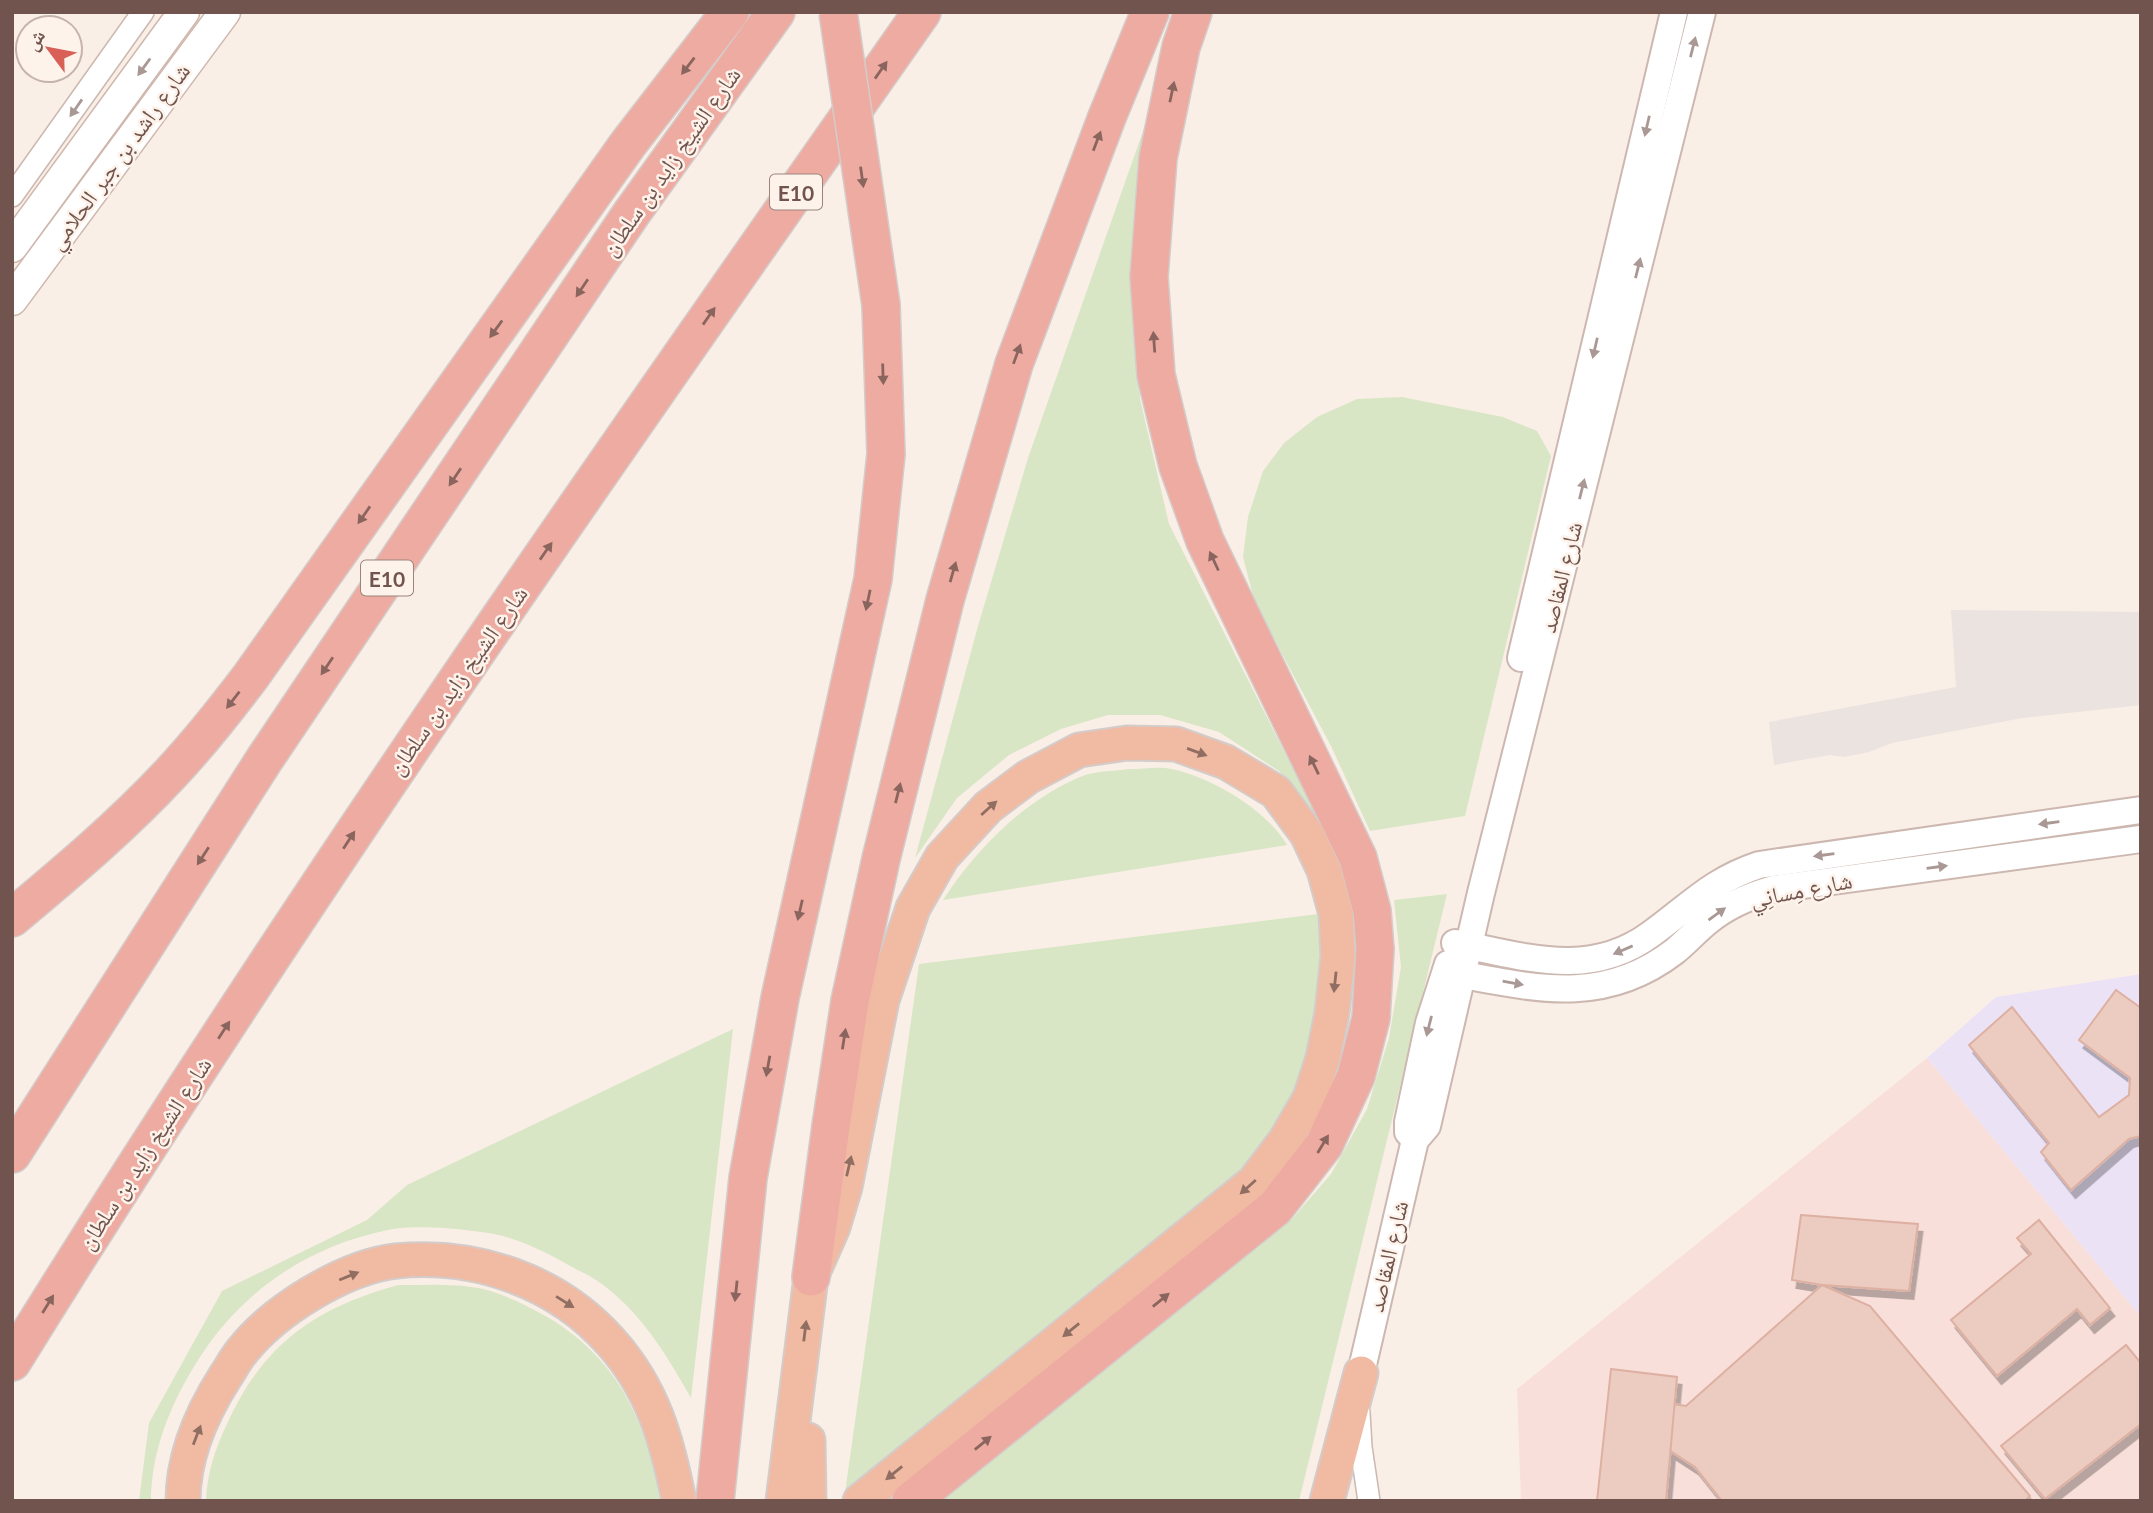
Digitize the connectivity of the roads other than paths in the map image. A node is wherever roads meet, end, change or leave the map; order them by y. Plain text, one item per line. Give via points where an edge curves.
1 (143, 12) edge
2 (184, 12) edge
3 (225, 12) edge
4 (730, 12) edge
5 (776, 12) edge
6 (838, 12) edge
7 (922, 12) edge
8 (1150, 12) edge
9 (1193, 12) edge
10 (1674, 12) edge
11 (1702, 12) edge
12 (12, 196) edge
13 (12, 247) edge
14 (12, 300) edge
15 (1516, 720) junction
16 (2141, 810) edge
17 (2090, 817) junction
18 (2141, 839) edge
19 (2094, 846) junction
20 (12, 918) edge
21 (1461, 944) junction
22 (1454, 973) junction
23 (866, 1001) junction
24 (12, 1154) edge
25 (811, 1277) joint
26 (12, 1362) edge
27 (1361, 1373) junction
28 (678, 1497) edge
29 (796, 1499) edge
30 (183, 1501) edge
31 (715, 1501) edge
32 (860, 1501) edge
33 (911, 1501) edge
34 (1327, 1501) edge
35 (1369, 1501) edge

1 -> 12 street
2 -> 13 main road, شارع راشد بن جبر الحلامي
3 - 14 main road, شارع راشد بن جبر الحلامي
4 -> 20 highway via 628,144 213,726 127,818
5 -> 24 highway, شارع الشيخ زايد بن سلطان / E10 via 631,214 264,760
6 -> 31 highway, bridge via 881,305 886,454 873,579 780,999 748,1178
26 -> 7 highway, شارع الشيخ زايد بن سلطان / E10 via 382,789
23 -> 8 highway via 881,859 945,600 1014,363
33 -> 9 highway via 1275,1209 1324,1145 1356,1076 1371,1018 1375,950 1372,911 1359,858 1205,541 1178,466 1156,375 1149,277 1158,158 1181,47
10 -> 15 street, شارع المقاصد
15 -> 11 street, شارع المقاصد
15 - 21 street, شارع المقاصد
16 - 17 street, شارع مِسانِي
17 - 19 street
17 -> 21 street, شارع مِسانِي via 1759,865 1719,882 1651,935 1603,957 1561,962
18 - 19 street, شارع مِسانِي
22 -> 19 street, شارع مِسانِي via 1553,989 1597,987 1640,974 1724,909 1757,893
21 - 22 street, شارع المقاصد
22 - 27 street, شارع المقاصد via 1429,1023 1408,1122 1408,1132 1415,1140
25 -> 23 highway via 834,1105
23 -> 32 highway via 942,857 988,807 1028,777 1079,750 1127,743 1176,744 1226,762 1276,792 1307,834 1324,870 1336,914 1338,956 1323,1058 1310,1098 1254,1182
29 -> 25 highway via 808,1429 799,1371
27 - 34 highway
27 - 35 street via 1359,1424
30 -> 28 highway via 183,1479 195,1437 215,1393 243,1350 274,1319 314,1291 394,1261 488,1266 533,1282 579,1311 611,1342 656,1412

